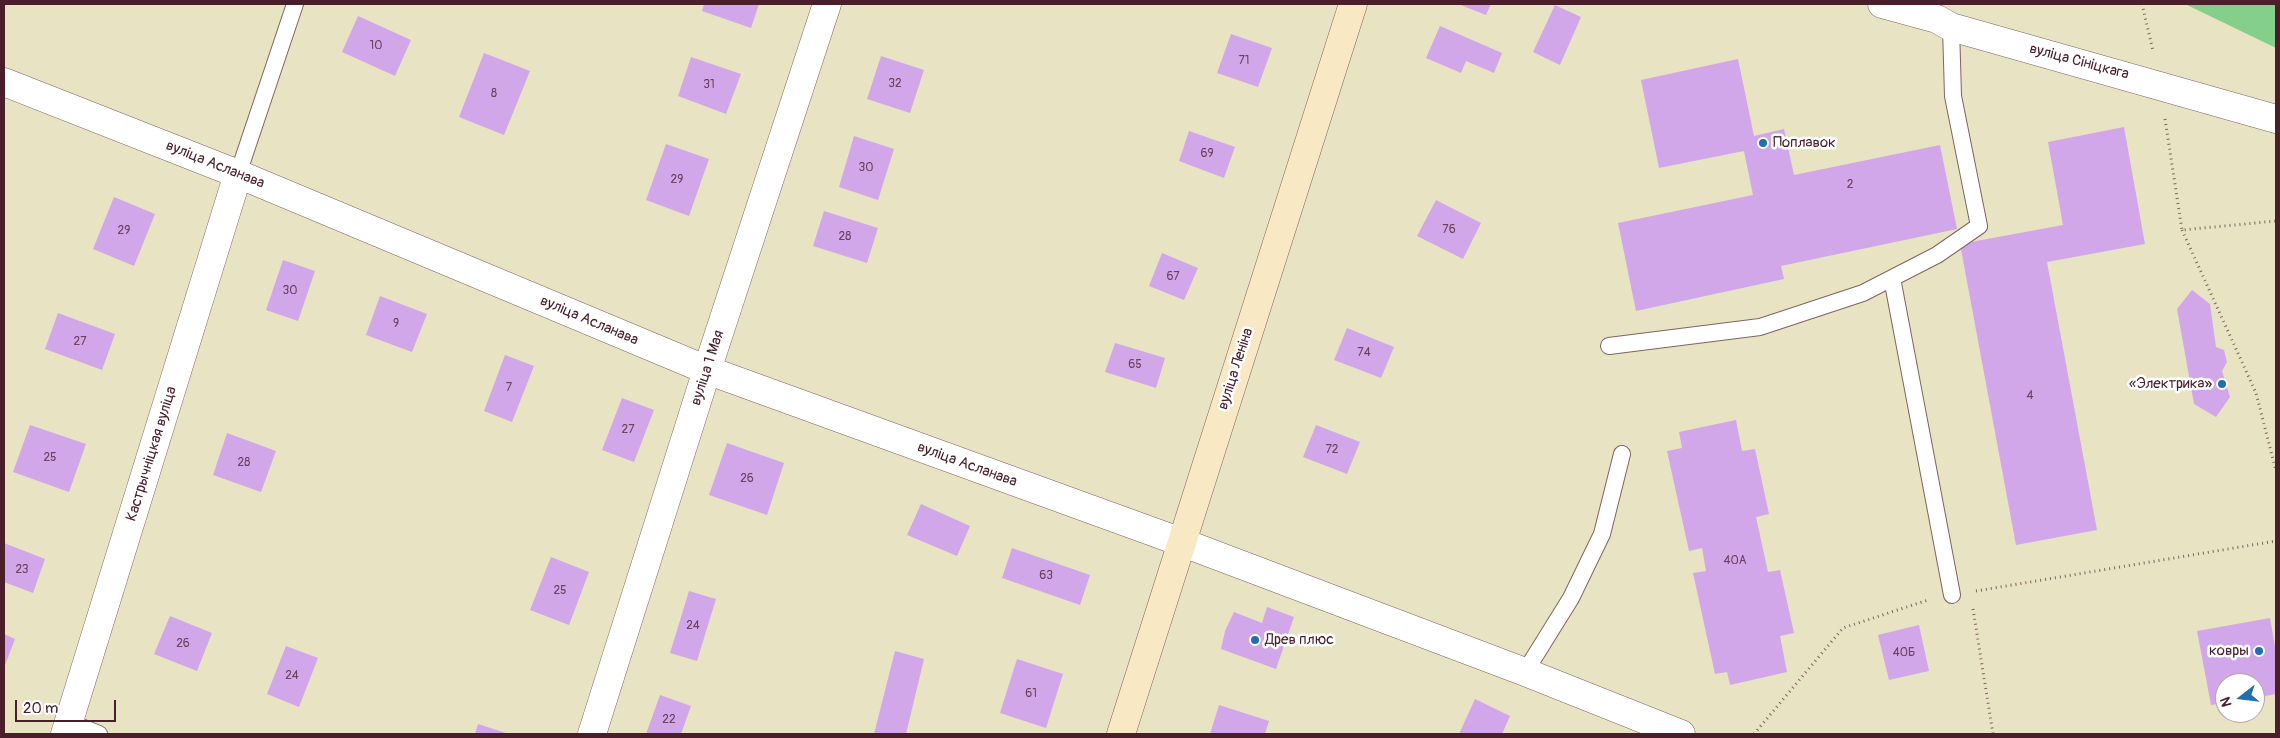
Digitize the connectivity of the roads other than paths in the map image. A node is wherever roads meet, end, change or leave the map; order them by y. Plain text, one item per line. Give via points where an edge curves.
1 (295, 4) edge
2 (827, 4) edge
3 (1353, 4) edge
4 (1882, 4) edge
5 (1951, 27) junction
6 (4, 82) edge
7 (2276, 119) edge
8 (238, 174) junction
9 (1892, 278) junction
10 (1609, 346) dead end
11 (707, 370) junction
12 (1622, 454) dead end
13 (1181, 542) junction
14 (1952, 595) road end
15 (1525, 672) junction
16 (67, 728) edge
17 (99, 734) edge
18 (592, 734) edge
19 (1121, 734) edge
20 (1681, 734) edge

1 - 8 lane
2 - 11 street, вуліца 1 Мая
3 - 13 main road, вуліца Леніна
4 - 5 street, вуліца Сініцкага via 1937,19
5 - 7 street, вуліца Сініцкага
5 - 9 lane via 1952,96 1979,226 1937,255
6 - 8 street, вуліца Асланава
8 - 11 street, вуліца Асланава
8 - 16 street, Кастрычніцкая вуліца
9 - 10 lane via 1863,292 1760,327
9 - 14 lane
11 - 13 street, вуліца Асланава
11 - 18 street, вуліца 1 Мая
12 - 15 lane via 1602,534 1571,598
13 - 15 street, вуліца Асланава
13 - 19 main road, вуліца Леніна
15 - 20 street, вуліца Асланава
16 - 17 lane

